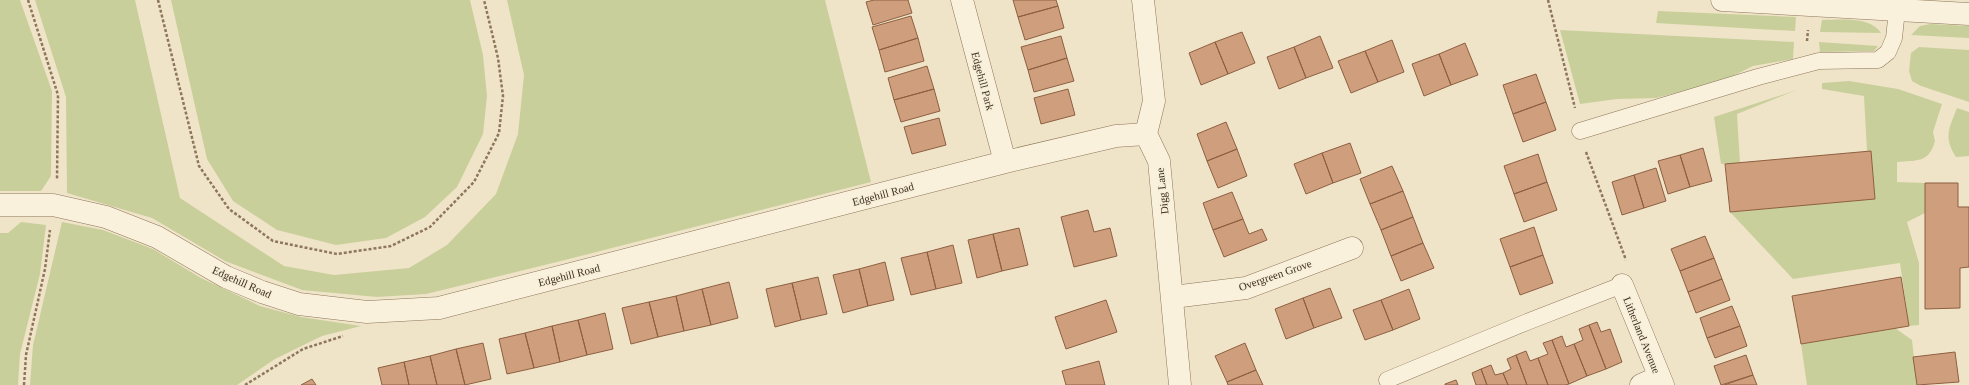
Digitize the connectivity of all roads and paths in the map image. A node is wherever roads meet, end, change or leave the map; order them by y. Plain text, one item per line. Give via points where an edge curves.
1 (158, 0) edge
2 (484, 0) edge
3 (962, 0) edge
4 (1143, 0) edge
5 (1722, 0) edge
6 (1809, 5) junction
7 (1897, 10) junction
8 (1969, 14) edge
9 (1806, 65) junction
10 (1580, 131) dead end
11 (1146, 134) junction
12 (1004, 162) junction
13 (0, 205) edge
14 (1352, 248) dead end
15 (1622, 285) joint
16 (1173, 297) junction
17 (346, 335) dead end
18 (1387, 380) dead end
19 (1654, 382) edge
20 (245, 385) edge
21 (1180, 385) edge

1 - 2 path via 199,166 229,209 273,241 336,254 391,246 430,227 474,182 499,133 503,96 498,58
3 - 12 street, Edgehill Park
4 - 11 street via 1154,101
5 - 6 street
6 - 7 street
6 - 9 path
7 - 8 street
7 - 9 lane via 1894,38 1888,52 1878,60 1819,61
9 - 10 lane
11 - 12 street, Edgehill Road via 1116,136
11 - 16 street, Digg Lane via 1159,161
12 - 13 street, Edgehill Road via 439,308 366,312 299,304 262,292 226,277 157,237 106,217 53,205
14 - 16 street, Overgreen Grove via 1246,288
15 - 18 lane
15 - 19 street, Litherland Avenue
16 - 21 street, Digg Lane
17 - 20 path via 303,349

